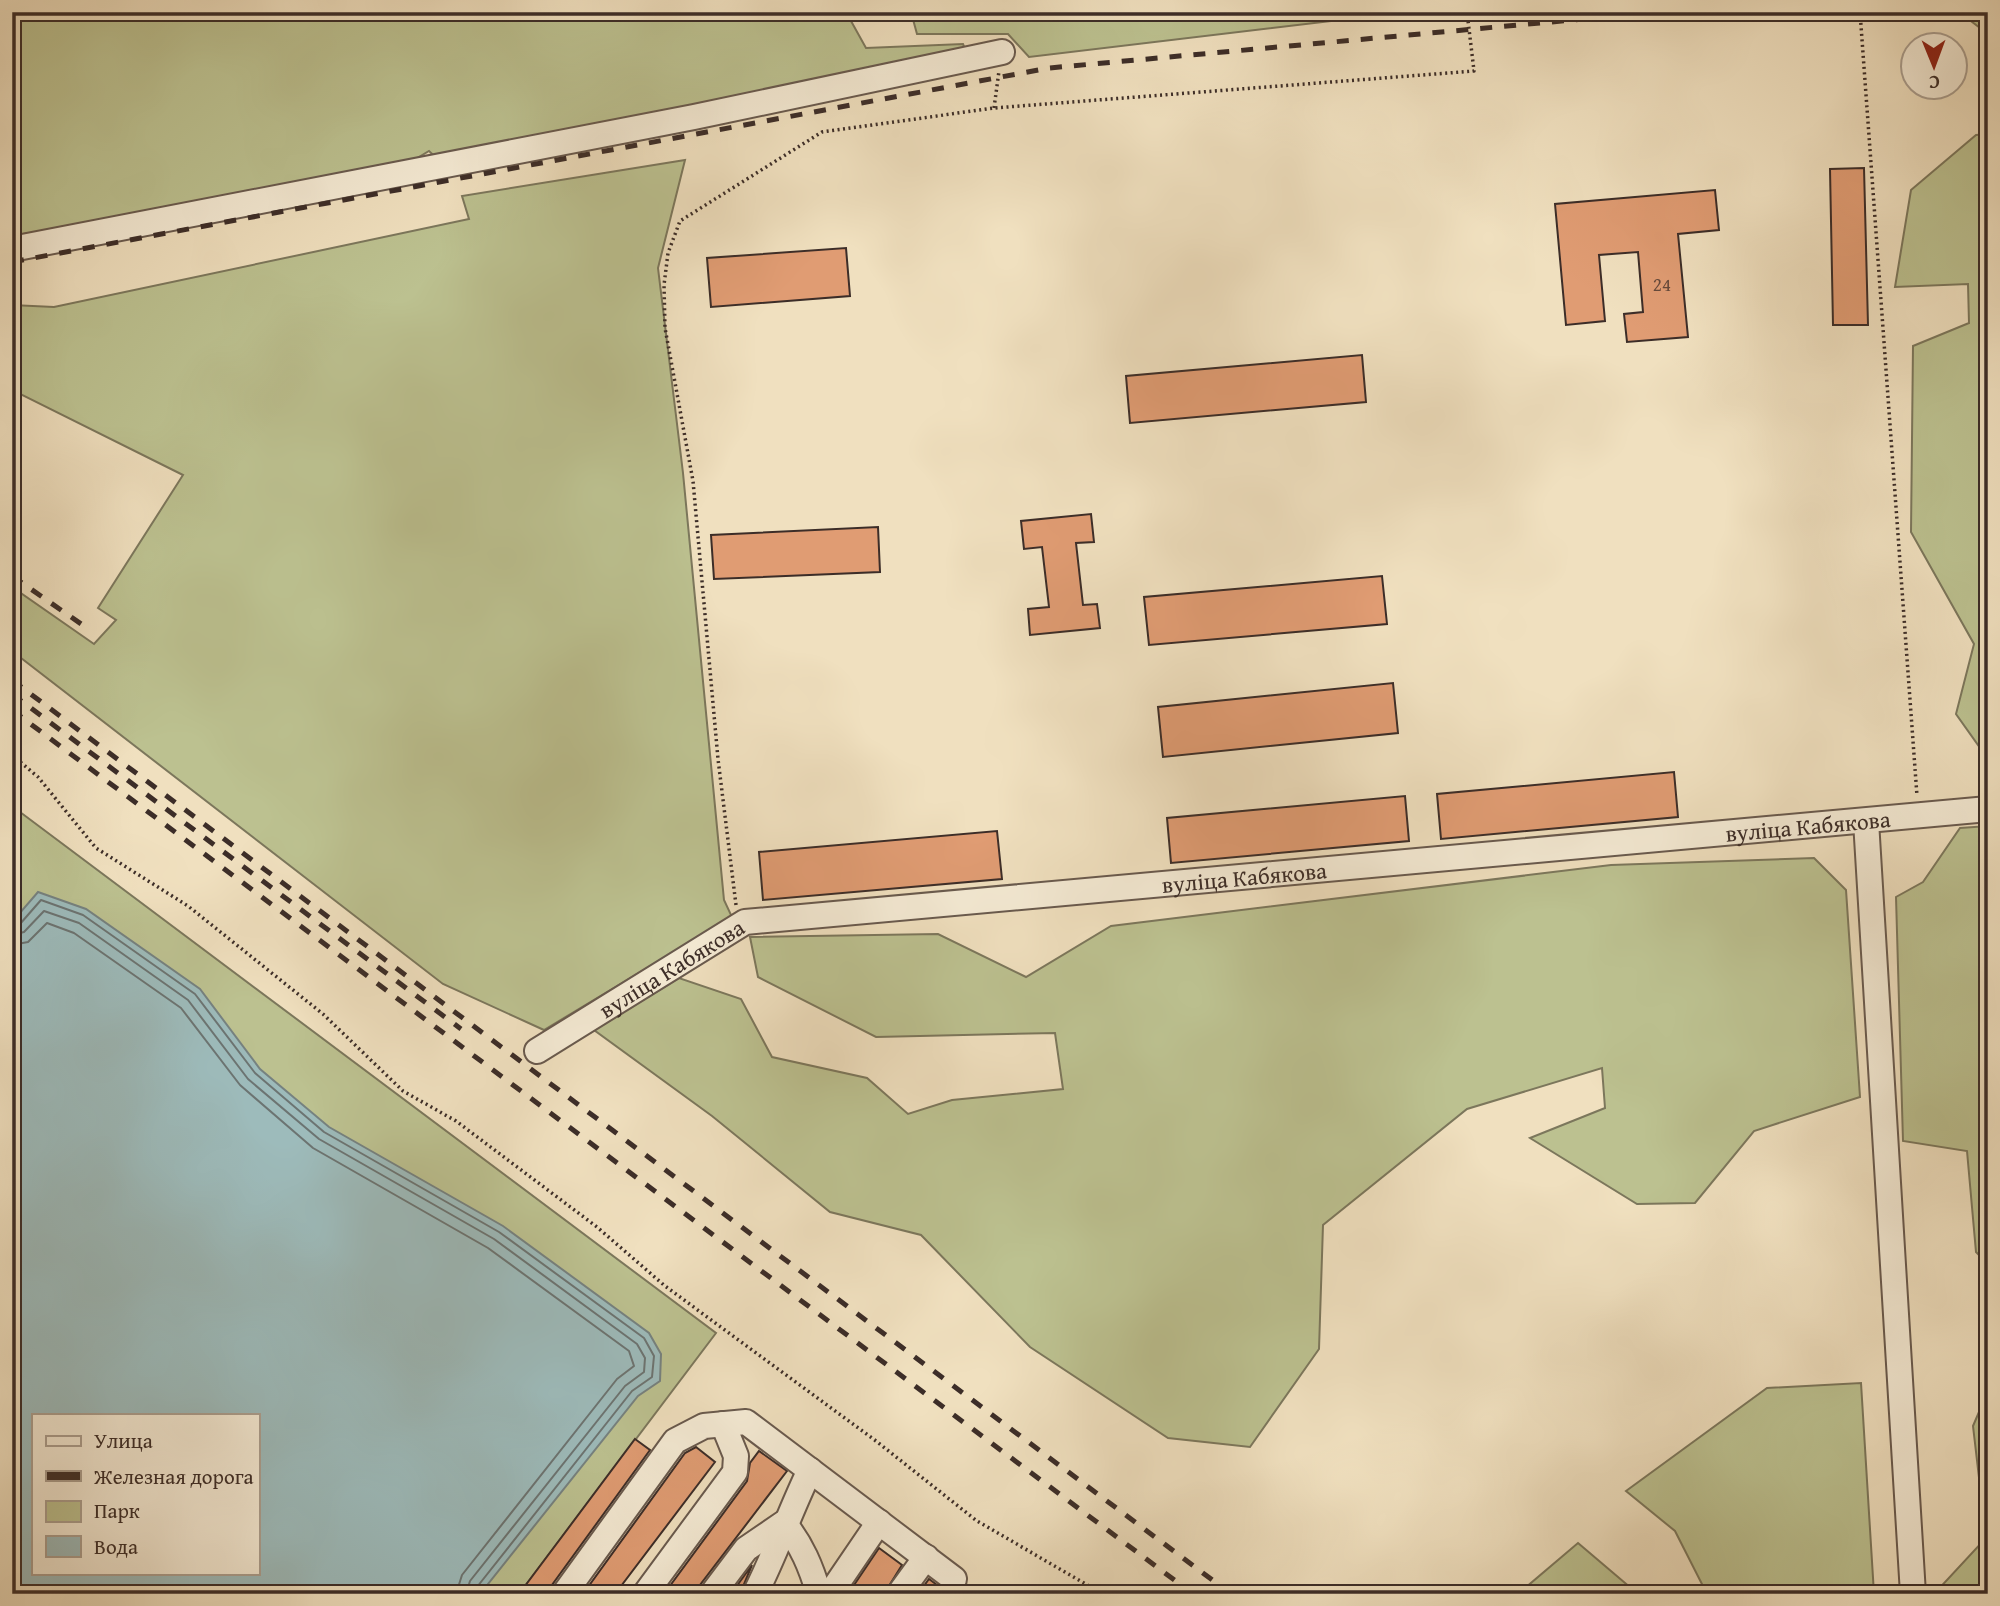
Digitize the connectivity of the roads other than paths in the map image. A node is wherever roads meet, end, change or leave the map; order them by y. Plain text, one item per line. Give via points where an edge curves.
1 (1002, 52) road end
2 (12, 249) edge
3 (1988, 809) edge
4 (1866, 821) junction
5 (537, 1051) dead end
6 (723, 1424) junction
7 (810, 1470) junction
8 (879, 1522) junction
9 (784, 1523) junction
10 (926, 1557) junction
11 (954, 1579) dead end
12 (564, 1594) edge
13 (645, 1594) edge
14 (712, 1594) edge
15 (755, 1594) edge
16 (819, 1594) edge
17 (830, 1594) edge
18 (899, 1594) edge
19 (1913, 1594) edge

1 - 2 street via 681,120
3 - 4 street, вуліца Кабякова
4 - 5 street, вуліца Кабякова via 745,922
4 - 19 street
6 - 7 street via 746,1422
6 - 12 street via 704,1426 675,1441
6 - 13 street via 736,1456 735,1472
7 - 8 street
7 - 9 street
8 - 10 street
8 - 17 street
9 - 14 street via 746,1549
9 - 15 street via 777,1552
9 - 16 street via 812,1568
10 - 11 street
10 - 18 street

